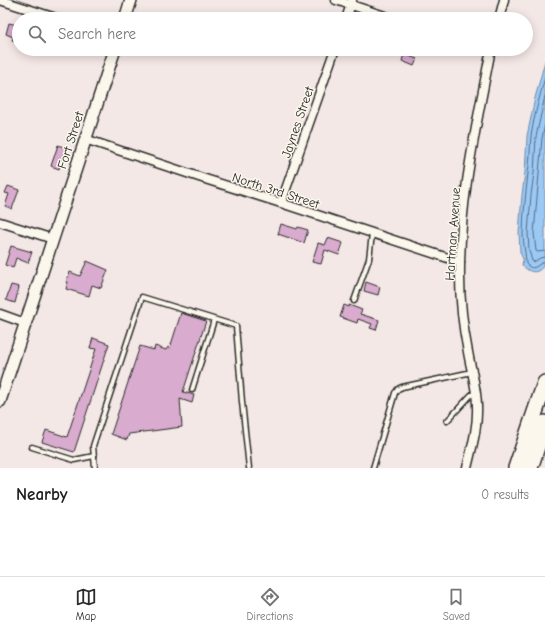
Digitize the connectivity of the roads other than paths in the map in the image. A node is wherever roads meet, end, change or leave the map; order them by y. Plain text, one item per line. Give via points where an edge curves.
1 (0, 0) edge
2 (131, 0) edge
3 (336, 0) edge
4 (504, 0) edge
5 (351, 2) edge
6 (37, 12) edge
7 (127, 12) edge
8 (348, 12) edge
9 (376, 12) edge
10 (501, 12) edge
11 (113, 56) edge
12 (333, 56) edge
13 (490, 56) edge
14 (85, 139) junction
15 (281, 203) junction
16 (0, 222) edge
17 (372, 234) junction
18 (52, 239) junction
19 (460, 262) junction
20 (354, 301) dead end
21 (0, 314) edge
22 (214, 320) junction
23 (25, 323) junction
24 (472, 372) junction
25 (545, 384) edge
26 (192, 390) dead end
27 (476, 393) junction
28 (0, 401) edge
29 (447, 422) dead end
30 (545, 423) edge
31 (32, 447) dead end
32 (94, 456) junction
33 (95, 468) edge
34 (249, 468) edge
35 (373, 468) edge
36 (467, 468) edge
37 (516, 468) edge
38 (530, 468) edge

1 - 6 street
2 - 7 street
3 - 5 street
4 - 10 street
5 - 8 street
5 - 9 street
11 - 14 street, Fort Street
12 - 15 street, Jaynes Street
13 - 19 street, Hartman Avenue via 468,178
14 - 15 street, North 3rd Street
14 - 18 street, Fort Street
15 - 17 street, North 3rd Street
16 - 18 street
17 - 19 street, North 3rd Street
17 - 20 lane via 368,259
18 - 23 street, Fort Street
19 - 24 street, Hartman Avenue via 463,317
21 - 23 street
22 - 26 lane
22 - 32 lane via 142,297 93,446
22 - 34 lane via 236,326
23 - 28 street, Fort Street
24 - 27 street, Hartman Avenue
24 - 35 lane via 398,389
25 - 37 highway
27 - 29 lane via 471,395
27 - 36 street, Hartman Avenue via 477,420
30 - 38 highway
31 - 32 lane via 74,460
32 - 33 lane

